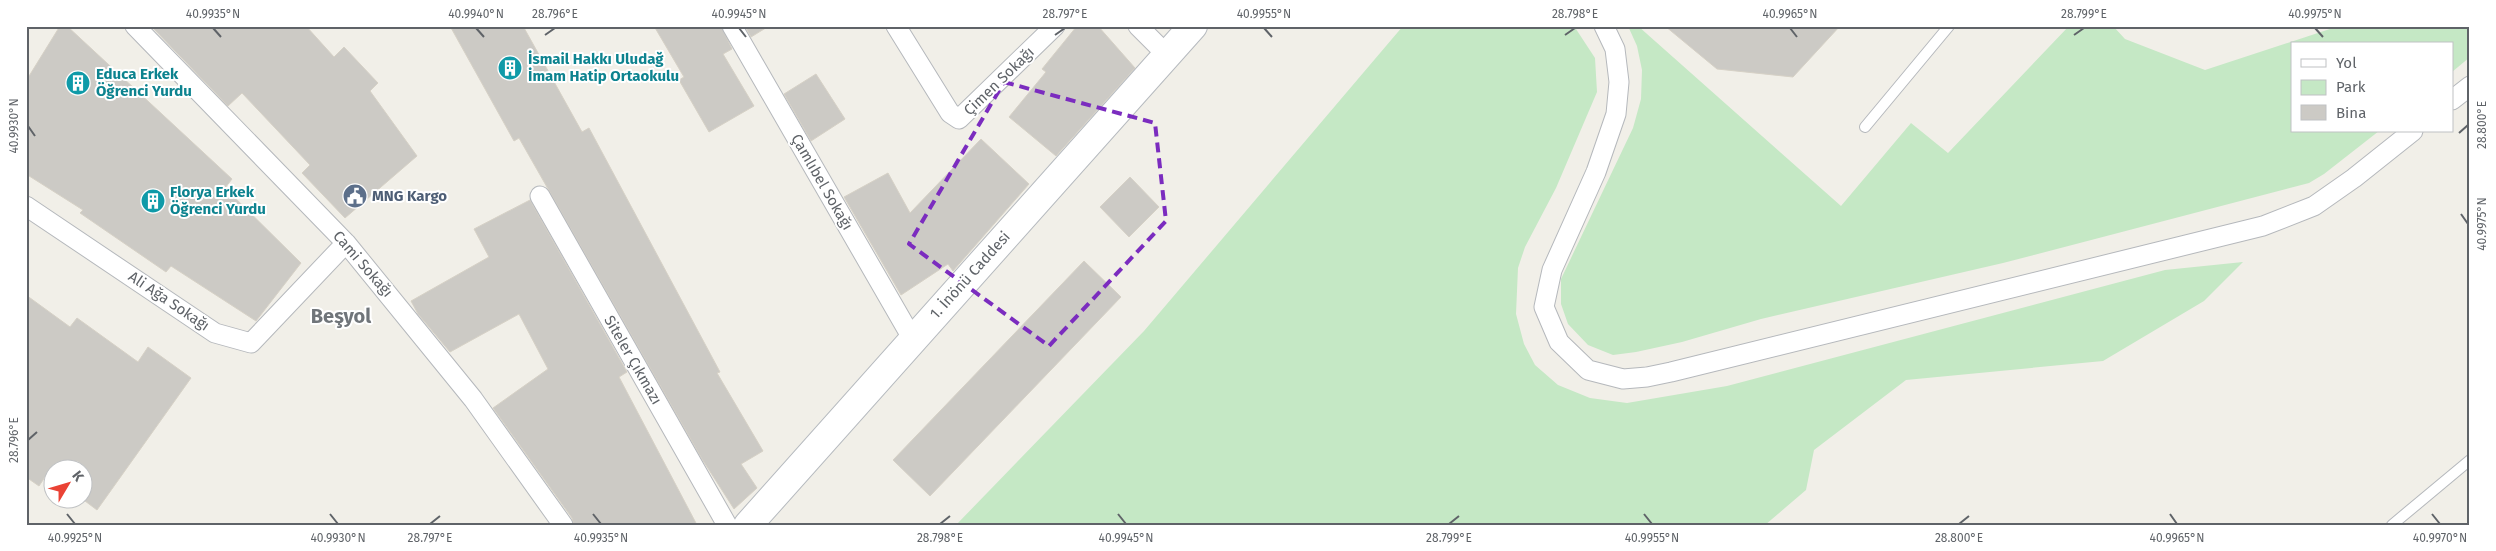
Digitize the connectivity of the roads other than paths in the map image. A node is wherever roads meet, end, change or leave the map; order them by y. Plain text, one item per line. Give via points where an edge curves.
1 (136, 26) edge
2 (732, 26) edge
3 (896, 26) edge
4 (1055, 26) edge
5 (1138, 26) edge
6 (1193, 26) edge
7 (1604, 26) edge
8 (1949, 26) edge
9 (1166, 55) junction
10 (2470, 86) edge
11 (2454, 98) edge
12 (1865, 127) dead end
13 (2412, 132) edge
14 (540, 196) dead end
15 (26, 206) edge
16 (346, 243) junction
17 (912, 338) junction
18 (2470, 460) edge
19 (563, 525) edge
20 (727, 525) edge
21 (748, 525) edge
22 (2392, 525) edge

1 - 16 street, Cami Sokağı
2 - 17 street, Çamlıbel Sokağı
3 - 4 street, Çimen Sokağı via 950,113 959,119
5 - 9 street
6 - 9 main road, 1. İnönü Caddesi
7 - 13 street via 1615,49 1619,82 1616,114 1596,172 1552,270 1544,307 1559,342 1588,370 1623,379 1647,378 2263,226 2314,206
8 - 12 lane
9 - 17 main road, 1. İnönü Caddesi
10 - 11 street
14 - 20 street, Siteler Çıkmazı
15 - 16 street, Ali Ağa Sokağı via 215,333 251,343
16 - 19 street, Cami Sokağı via 473,399
17 - 21 main road, 1. İnönü Caddesi
18 - 22 lane

